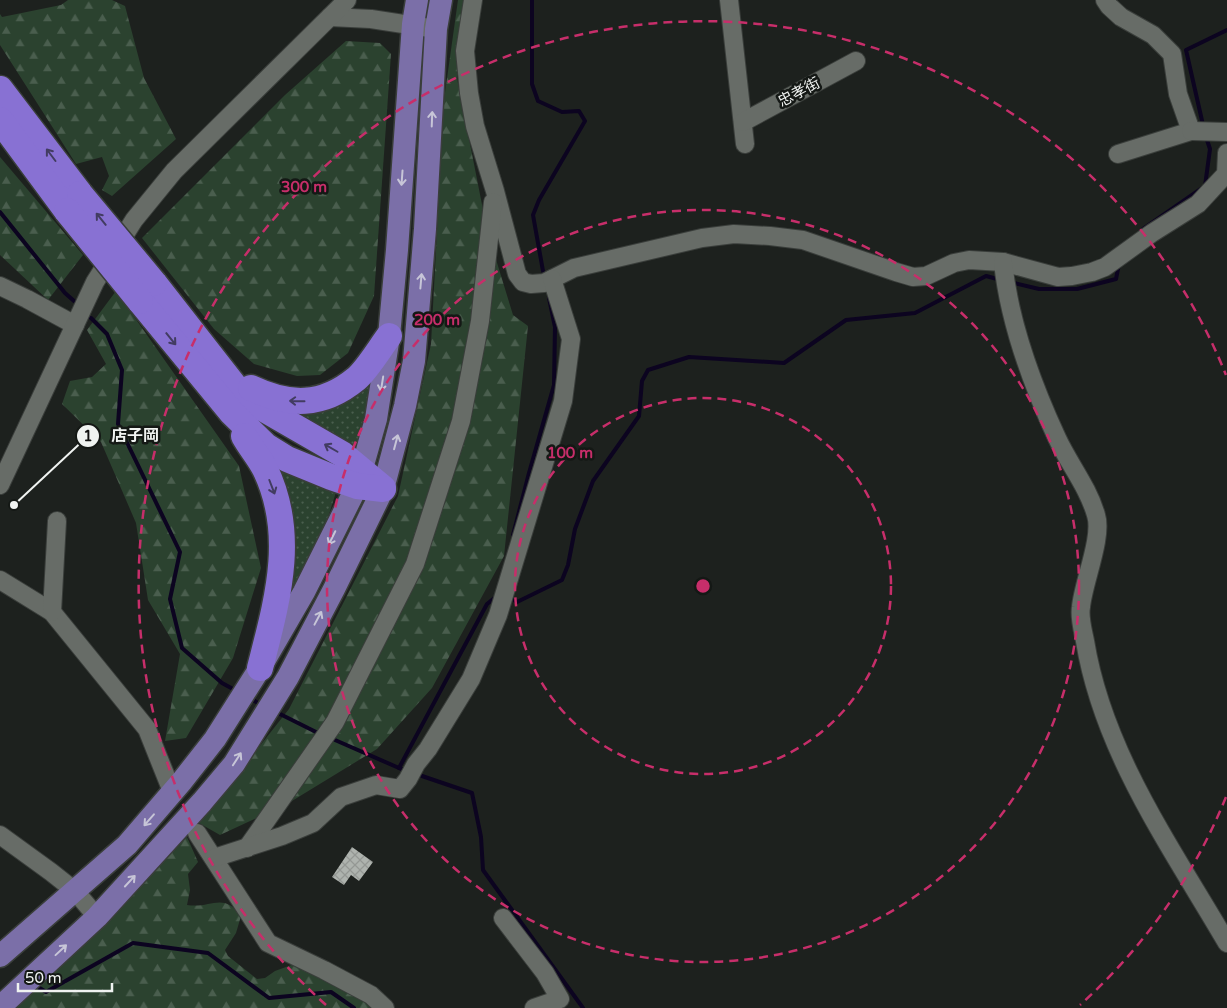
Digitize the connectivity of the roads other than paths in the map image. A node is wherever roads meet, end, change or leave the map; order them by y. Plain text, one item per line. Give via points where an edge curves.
1 (347, 0) edge
2 (417, 0) edge
3 (441, 0) edge
4 (473, 0) edge
5 (729, 0) edge
6 (1105, 0) edge
7 (330, 17) junction
8 (413, 24) junction
9 (436, 29) junction
10 (856, 61) dead end
11 (3, 108) edge
12 (743, 122) junction
13 (1191, 130) junction
14 (1222, 132) edge
15 (744, 144) dead end
16 (1227, 153) edge
17 (1118, 154) dead end
18 (495, 191) junction
19 (74, 202) junction
20 (1003, 266) junction
21 (552, 279) junction
22 (0, 286) edge
23 (147, 292) junction
24 (75, 325) junction
25 (389, 336) junction
26 (224, 374) junction
27 (232, 414) junction
28 (359, 478) junction
29 (0, 485) edge
30 (383, 489) junction
31 (57, 522) dead end
32 (0, 580) edge
33 (52, 612) junction
34 (260, 668) junction
35 (171, 789) dead end
36 (197, 833) dead end
37 (0, 834) edge
38 (247, 848) junction
39 (214, 858) junction
40 (75, 891) junction
41 (97, 917) junction
42 (503, 918) dead end
43 (1227, 943) edge
44 (0, 956) edge
45 (0, 1007) edge
46 (386, 1008) edge
47 (534, 1008) edge

1 - 7 street
2 - 8 main road
3 - 9 main road
4 - 18 street via 465,51 469,93 475,126
5 - 12 street
6 - 13 street via 1121,17 1153,35 1172,54 1178,94
7 - 8 street
7 - 24 street via 168,178 134,220 95,282
8 - 9 street
8 -> 25 main road
30 -> 9 main road via 414,361
10 - 12 street, 忠孝街
19 -> 11 highway
11 - 19 highway
12 - 15 street
13 - 14 street
13 - 17 street
16 - 20 street via 1226,174 1198,204 1152,232 1105,267 1058,277
18 - 21 street via 516,274 523,282 531,284
18 - 38 street via 480,321 461,421 415,564 335,722
19 - 23 highway, bridge
20 - 21 street via 969,260 926,276 913,277 803,240 734,234 702,238 574,268
20 - 43 street via 1014,319 1040,396 1097,517 1096,540 1080,609 1096,687 1119,754
21 - 38 street via 571,339 563,401 498,615 471,679 400,790 376,785 341,797 312,824
22 - 24 street
23 - 26 highway
23 -> 27 highway
24 - 29 street
25 -> 26 highway via 358,378 338,391 316,399 297,402 270,397
25 -> 28 main road via 376,419
28 -> 26 highway via 342,454 244,396
27 - 28 highway via 266,446 287,459
27 -> 34 highway via 264,468 277,501 283,538 282,571
28 - 30 highway
28 -> 34 main road via 304,592
41 -> 30 main road via 234,764 288,677
31 - 33 street
32 - 33 street
33 - 35 street via 147,729
34 -> 40 main road via 215,739 182,781 127,845
36 - 39 street
37 - 40 street
38 - 39 street
39 - 46 street via 268,942 371,995
40 - 41 street
40 - 44 main road
45 -> 41 main road
42 - 47 street via 545,973 560,999

